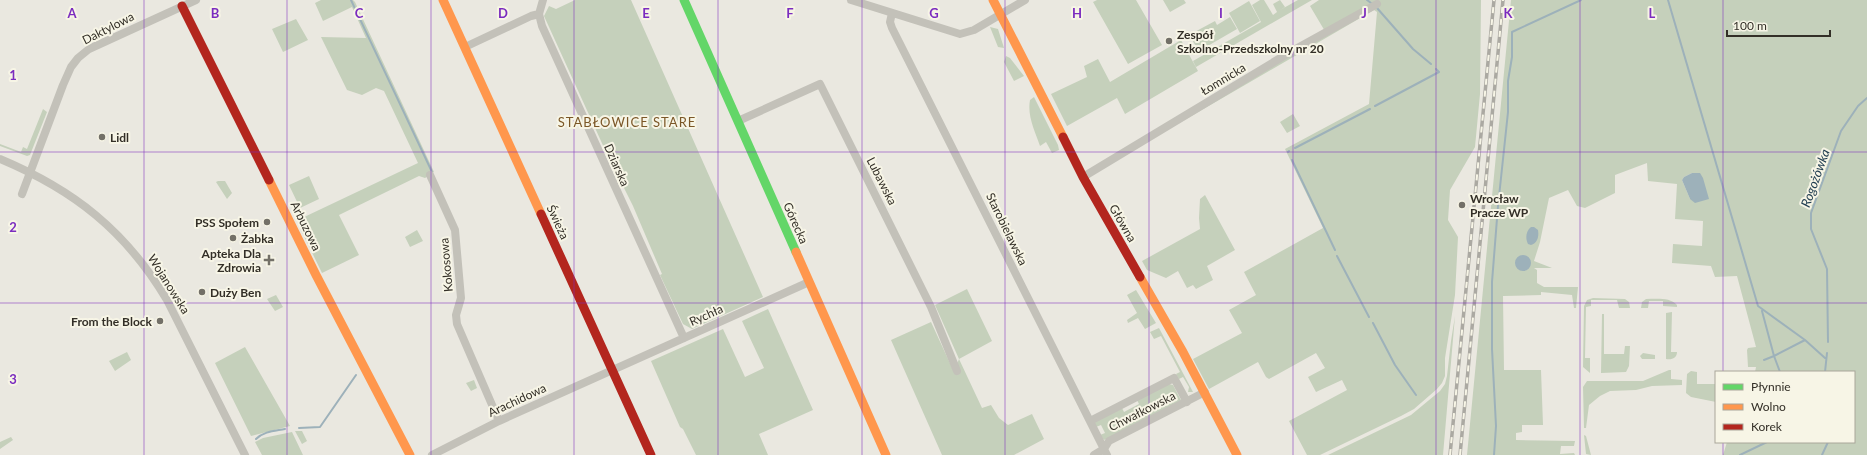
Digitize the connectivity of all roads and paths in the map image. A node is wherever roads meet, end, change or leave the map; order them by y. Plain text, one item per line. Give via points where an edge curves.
1 (196, 0) edge
2 (443, 0) edge
3 (543, 0) edge
4 (684, 0) edge
5 (851, 0) edge
6 (993, 0) edge
7 (1025, 0) edge
8 (1377, 4) dead end
9 (182, 6) junction
10 (892, 13) junction
11 (539, 14) junction
12 (1000, 14) junction
13 (465, 47) junction
14 (738, 121) junction
15 (0, 159) edge
16 (29, 171) junction
17 (430, 175) dead end
18 (1084, 177) junction
19 (22, 194) dead end
20 (810, 282) junction
21 (684, 338) junction
22 (613, 370) junction
23 (957, 371) dead end
24 (1205, 392) junction
25 (1187, 402) junction
26 (1090, 420) junction
27 (499, 421) junction
28 (1106, 452) edge
29 (245, 455) edge
30 (410, 455) edge
31 (432, 455) edge
32 (651, 455) edge
33 (886, 455) edge
34 (1094, 455) edge
35 (1237, 455) edge

1 - 9 street, Daktylowa
2 - 13 street, Świeża
3 - 11 street
4 - 14 street, Górecka
5 - 10 street
6 - 12 street, Główna
7 - 12 street
8 - 18 street, Łomnicka
9 - 16 street, Daktylowa via 89,49 78,58 63,85
9 - 30 street, Arbuzowa via 316,275
10 - 12 street via 960,34 974,30
10 - 26 street, Starobielawska via 892,28
11 - 13 street
11 - 21 street, Dziarska via 554,54
12 - 18 street, Główna
13 - 22 street, Świeża
14 - 20 street, Górecka
14 - 23 street, Lubawska via 820,84 931,307
15 - 16 street, Wojanowska
16 - 19 street, Daktylowa
16 - 29 street, Wojanowska via 61,189 99,216 144,264 174,311
17 - 27 street, Kokosowa via 455,230 461,298 455,320
18 - 24 street, Główna
20 - 21 street, Rychła
20 - 33 street, Górecka
21 - 22 street, Rychła
22 - 27 street, Arachidowa
22 - 32 street, Świeża
24 - 25 street, Chwałkowska
24 - 35 street, Główna
25 - 26 street via 1174,378
25 - 28 street, Chwałkowska via 1109,441
26 - 28 street, Starobielawska
27 - 31 street, Arachidowa
28 - 34 street, Chwałkowska

